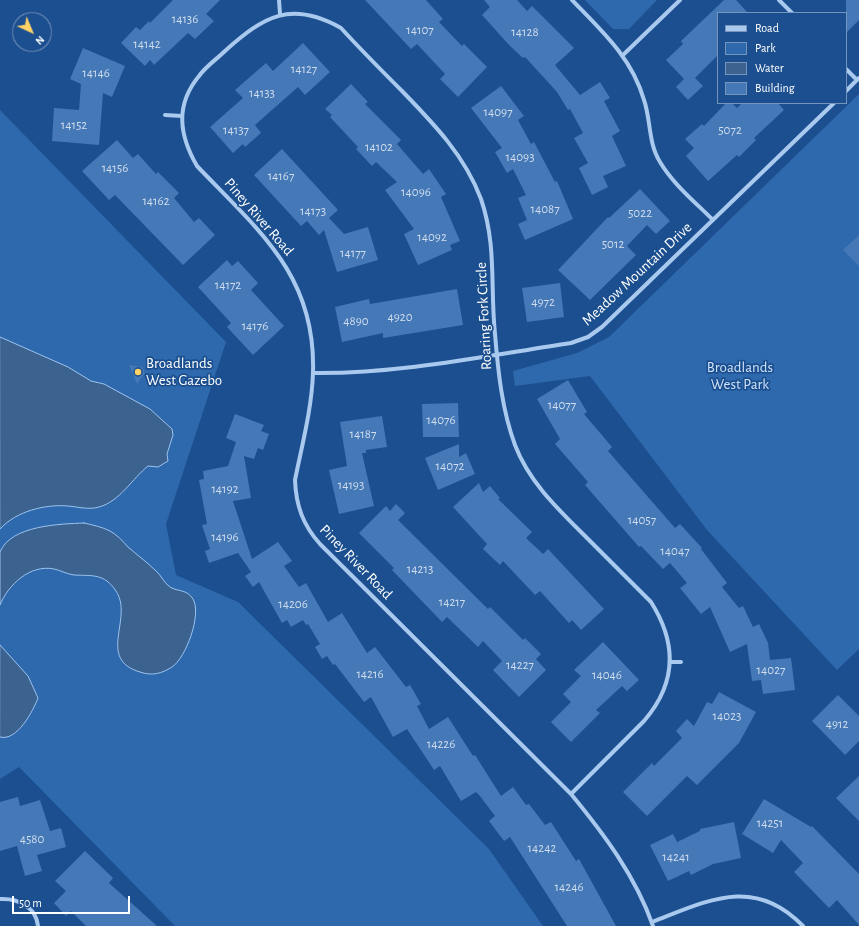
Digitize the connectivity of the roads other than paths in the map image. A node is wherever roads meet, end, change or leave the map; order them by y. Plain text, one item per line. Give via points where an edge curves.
1 (279, 0) edge
2 (572, 0) edge
3 (680, 0) edge
4 (779, 0) edge
5 (791, 12) edge
6 (280, 14) junction
7 (623, 55) junction
8 (847, 70) edge
9 (858, 79) edge
10 (847, 90) edge
11 (833, 104) edge
12 (165, 115) dead end
13 (182, 116) junction
14 (713, 220) junction
15 (496, 355) junction
16 (313, 373) junction
17 (670, 662) junction
18 (681, 662) dead end
19 (571, 794) junction
20 (0, 899) edge
21 (652, 924) edge
22 (38, 926) edge
23 (803, 926) edge

1 - 6 street
2 - 7 street
3 - 7 street
4 - 5 street
6 - 13 street, Roaring Fork Circle via 250,29 200,74 184,102
6 - 15 street, Roaring Fork Circle via 310,14 341,28 433,122 468,171 489,228 494,261 493,315
7 - 14 street via 636,77 645,101 653,146 659,161
8 - 9 street
9 - 10 street
11 - 14 street, Meadow Mountain Drive
12 - 13 street
13 - 16 street, Piney River Road via 183,134 188,151 197,166 270,243 294,281 307,315
14 - 15 street, Meadow Mountain Drive via 602,327 588,337 570,343
15 - 16 street, Meadow Mountain Drive via 383,371
15 - 17 street, Roaring Fork Circle via 506,419 515,446 528,471 555,506 650,602 661,619 668,638
16 - 19 street, Piney River Road via 296,480 300,514 309,531
17 - 18 street
17 - 19 street, Roaring Fork Circle via 662,694 653,710
19 - 21 street, Piney River Road via 595,822 619,858
20 - 22 street via 8,898 29,908 36,916
21 - 23 street, Piney River Road via 711,899 731,896 750,897 770,903

